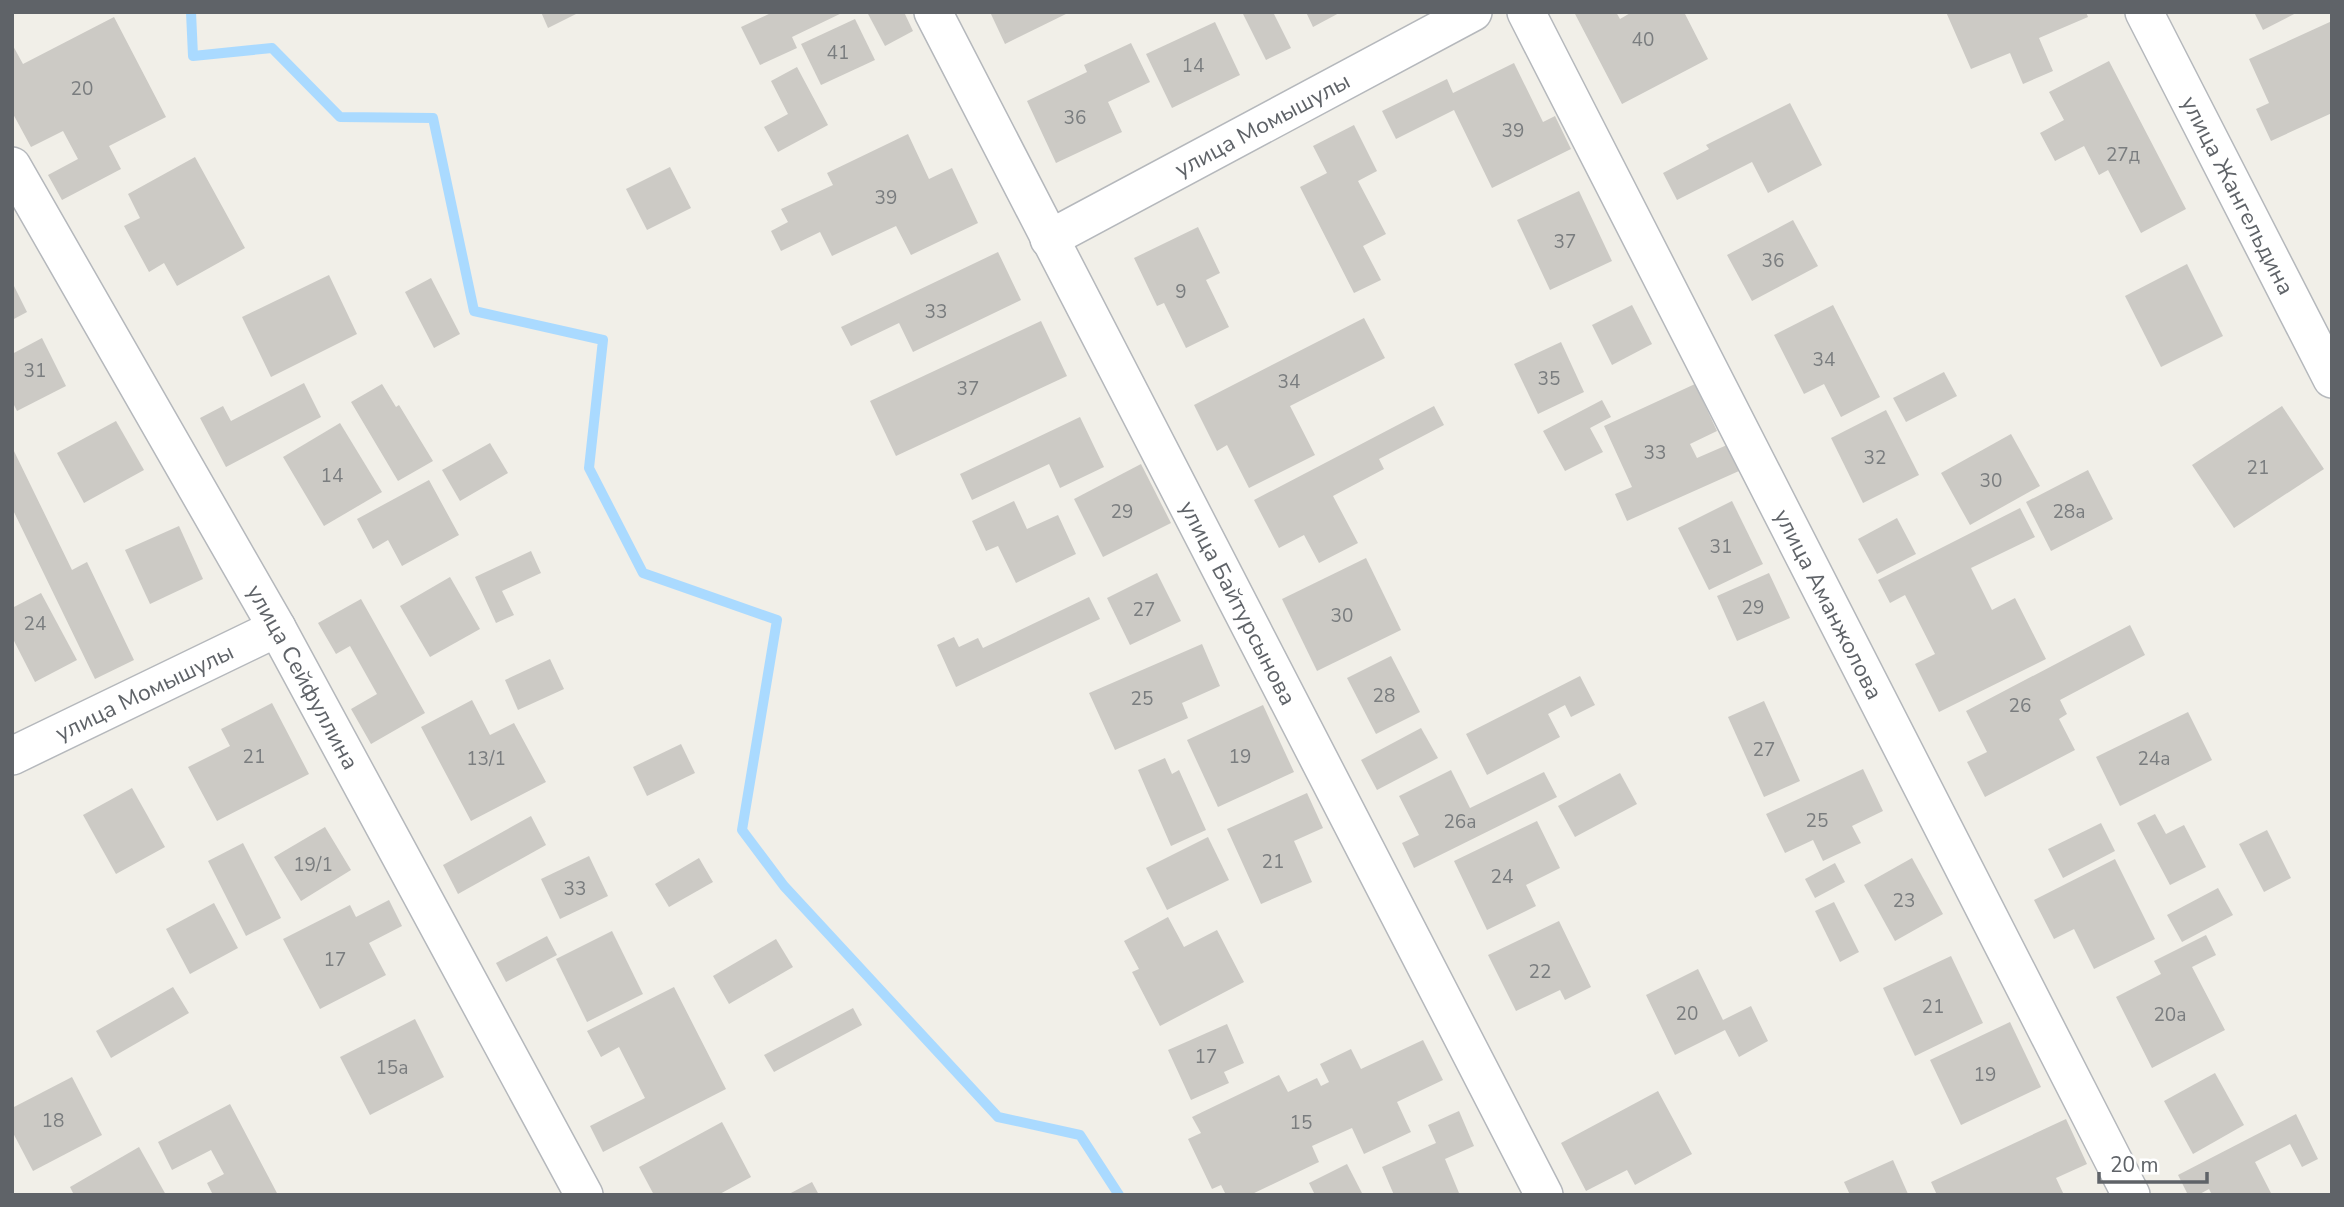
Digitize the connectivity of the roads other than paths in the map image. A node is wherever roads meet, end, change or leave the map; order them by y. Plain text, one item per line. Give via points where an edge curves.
1 (933, 12) edge
2 (1473, 12) edge
3 (1526, 12) edge
4 (2144, 12) edge
5 (12, 166) edge
6 (1049, 239) junction
7 (2332, 379) edge
8 (277, 628) junction
9 (12, 756) edge
10 (584, 1195) edge
11 (1544, 1195) edge
12 (2131, 1195) edge

1 - 6 street, улица Байтурсынова
2 - 6 street, улица Момышулы
3 - 12 street, улица Аманжолова
4 - 7 street, улица Жангельдина
5 - 8 street, улица Сейфуллина
6 - 11 street, улица Байтурсынова
8 - 9 street, улица Момышулы
8 - 10 street, улица Сейфуллина

